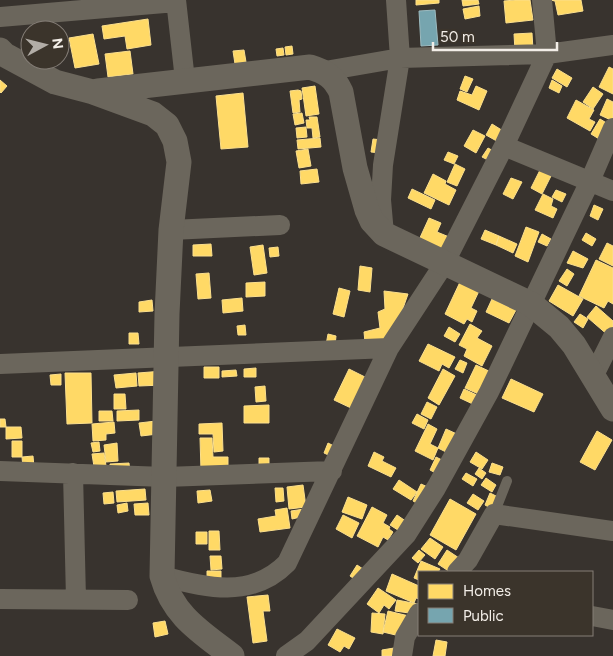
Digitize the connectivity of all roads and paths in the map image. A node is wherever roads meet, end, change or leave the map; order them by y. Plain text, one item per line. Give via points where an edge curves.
1 (396, 0) edge
2 (542, 0) edge
3 (176, 1) edge
4 (0, 17) edge
5 (613, 45) edge
6 (0, 50) edge
7 (547, 54) junction
8 (400, 58) junction
9 (325, 71) junction
10 (185, 80) junction
11 (93, 92) junction
12 (613, 128) edge
13 (504, 146) junction
14 (590, 181) junction
15 (613, 192) edge
16 (280, 225) dead end
17 (171, 230) junction
18 (384, 234) junction
19 (444, 264) junction
20 (531, 304) junction
21 (613, 337) edge
22 (389, 348) junction
23 (166, 356) junction
24 (0, 364) edge
25 (594, 375) junction
26 (613, 409) edge
27 (0, 471) edge
28 (332, 471) junction
29 (73, 473) junction
30 (165, 477) junction
31 (508, 481) dead end
32 (494, 514) junction
33 (613, 531) edge
34 (458, 571) edge
35 (162, 576) junction
36 (0, 599) edge
37 (76, 599) junction
38 (128, 600) dead end
39 (418, 615) edge
40 (593, 616) edge
41 (613, 620) edge
42 (232, 656) edge
43 (286, 656) edge
44 (402, 656) edge

1 - 8 street
2 - 7 street
3 - 4 street
3 - 10 street
5 - 7 street
6 - 11 street via 42,77
7 - 8 street
7 - 13 street
8 - 9 street
8 - 18 street via 383,165
9 - 10 street via 310,67
9 - 18 street via 341,92 355,168 367,210
10 - 11 street
11 - 17 street via 153,114 167,125 175,141 178,162
12 - 14 street
13 - 14 street
13 - 19 street
14 - 15 street
14 - 20 street
16 - 17 street
17 - 23 street
18 - 19 street
19 - 20 street
19 - 22 street
20 - 25 street via 559,326
20 - 43 street via 484,401 436,488 406,534 307,640
21 - 25 street
22 - 23 street
22 - 28 street
23 - 24 street
23 - 30 street
25 - 26 street
27 - 29 street
28 - 30 street
28 - 35 street via 287,563 276,574 260,583 224,588
29 - 30 street
29 - 37 street
30 - 35 street
31 - 32 lane
32 - 33 street
32 - 34 street via 468,560
35 - 42 street via 175,608
36 - 37 street
37 - 38 street
39 - 44 street via 405,637
40 - 41 street

